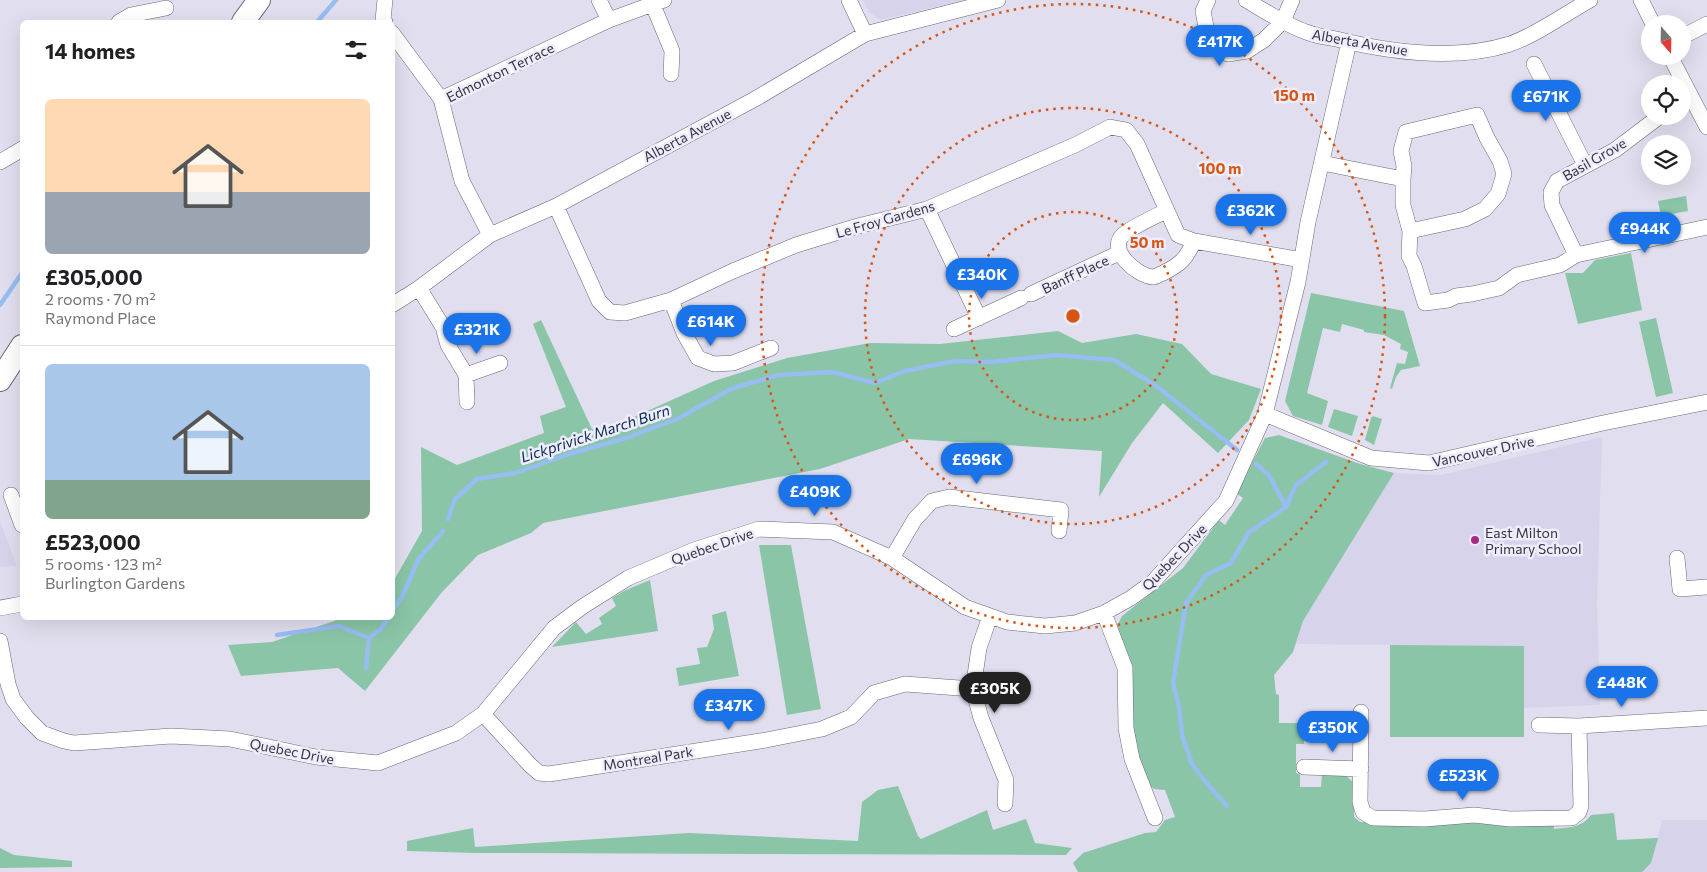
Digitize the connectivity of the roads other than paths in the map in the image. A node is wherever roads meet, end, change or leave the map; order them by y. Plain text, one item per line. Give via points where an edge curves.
1 (259, 0) edge
2 (385, 0) edge
3 (599, 0) edge
4 (850, 0) edge
5 (998, 0) edge
6 (1208, 0) edge
7 (1246, 0) edge
8 (1292, 0) edge
9 (1590, 0) edge
10 (1641, 0) edge
11 (658, 2) edge
12 (166, 8) dead end
13 (1648, 15) edge
14 (122, 20) edge
15 (244, 20) edge
16 (384, 20) edge
17 (609, 20) junction
18 (1283, 21) junction
19 (1707, 24) edge
20 (1691, 32) edge
21 (865, 34) junction
22 (395, 37) edge
23 (1349, 42) junction
24 (1534, 64) dead end
25 (671, 74) dead end
26 (1547, 90) junction
27 (441, 99) junction
28 (1524, 102) dead end
29 (1691, 107) edge
30 (1648, 125) edge
31 (1707, 127) edge
32 (20, 151) edge
33 (0, 162) edge
34 (1322, 163) junction
35 (1586, 165) junction
36 (1402, 179) junction
37 (556, 206) junction
38 (927, 209) junction
39 (1166, 211) junction
40 (1707, 226) edge
41 (1410, 230) junction
42 (490, 235) junction
43 (1194, 241) junction
44 (1119, 253) junction
45 (1576, 254) junction
46 (1302, 260) junction
47 (419, 288) junction
48 (672, 300) junction
49 (395, 303) edge
50 (979, 318) junction
51 (954, 329) dead end
52 (772, 348) dead end
53 (20, 349) edge
54 (500, 363) dead end
55 (466, 376) junction
56 (0, 380) edge
57 (467, 402) dead end
58 (1707, 402) edge
59 (1265, 414) junction
60 (16, 499) edge
61 (20, 516) edge
62 (1059, 531) dead end
63 (892, 558) junction
64 (1677, 558) dead end
65 (1707, 587) edge
66 (20, 604) edge
67 (0, 608) edge
68 (1104, 613) junction
69 (990, 616) junction
70 (0, 641) edge
71 (973, 689) junction
72 (1361, 712) dead end
73 (483, 714) junction
74 (1707, 718) edge
75 (1538, 726) dead end
76 (1579, 726) junction
77 (1304, 767) dead end
78 (1361, 769) junction
79 (1005, 804) dead end
80 (1155, 818) dead end

1 - 15 street
2 - 16 street
3 - 17 street
4 - 21 street
5 - 21 street, Alberta Avenue
6 - 18 street via 1203,12 1207,32 1215,48 1228,54 1247,51
7 - 18 street, Alberta Avenue
8 - 18 street
9 - 23 street, Alberta Avenue via 1511,44 1496,47 1441,52 1394,50
10 - 13 street
11 - 17 street, Edmonton Terrace
11 - 25 street via 672,51
12 - 14 street
17 - 27 street, Edmonton Terrace
18 - 23 street, Alberta Avenue via 1306,32
19 - 20 street
21 - 37 street, Alberta Avenue via 755,99
22 - 27 street
23 - 34 street, Quebec Drive
24 - 26 street
26 - 28 street
26 - 35 street
27 - 42 street, Edmonton Terrace via 462,181
29 - 31 street
30 - 35 street, Basil Grove via 1616,150
32 - 33 street
34 - 36 street
34 - 46 street, Quebec Drive
35 - 45 street, Basil Grove via 1557,181 1551,192 1552,205
36 - 41 street via 1403,205
36 - 41 street via 1401,151 1406,132 1477,115 1504,174 1498,194 1485,209 1465,219
37 - 42 street, Alberta Avenue
37 - 48 street, Le Froy Gardens via 599,301 610,312 625,313
38 - 39 street, Le Froy Gardens via 1110,127 1126,130 1137,144
38 - 48 street, Le Froy Gardens via 796,245
38 - 50 street
39 - 43 street, Le Froy Gardens via 1178,235
39 - 44 street, Banff Place via 1122,236 1118,244
40 - 45 street
41 - 45 street via 1408,256 1425,303 1499,288 1518,275 1560,265
42 - 47 street, Alberta Avenue
43 - 44 street, Banff Place via 1178,265 1154,277 1142,275
43 - 46 street, Le Froy Gardens
44 - 50 street, Banff Place
46 - 59 street, Quebec Drive
47 - 49 street, Alberta Avenue
47 - 55 street via 443,327 448,345
48 - 52 street via 684,333 698,358 714,364 733,363
50 - 51 street, Banff Place
53 - 56 street
54 - 55 street
55 - 57 street
58 - 59 street, Vancouver Drive via 1430,463 1371,458
59 - 68 street, Quebec Drive via 1226,501 1153,582
60 - 61 street
62 - 63 street via 1061,510 950,497 932,500 915,519
63 - 69 street, Quebec Drive via 965,607
63 - 73 street, Quebec Drive via 833,532 759,529 694,550 628,578 554,628
64 - 65 street via 1680,589
66 - 67 street
68 - 69 street, Quebec Drive via 1075,623 1044,626 1006,622
68 - 80 street via 1125,668 1126,728 1132,759
69 - 71 street via 979,648
70 - 73 street, Quebec Drive via 13,699 42,733 74,743 171,736 230,739 316,758 378,763 456,734
71 - 73 street, Montreal Park via 905,684 874,693 850,717 822,729 549,774 539,773 530,765
71 - 79 street via 1006,780
72 - 78 street
74 - 76 street
75 - 76 street
76 - 78 street via 1581,806 1572,818 1510,820 1474,815 1425,819 1373,818 1363,812 1360,802
77 - 78 street

